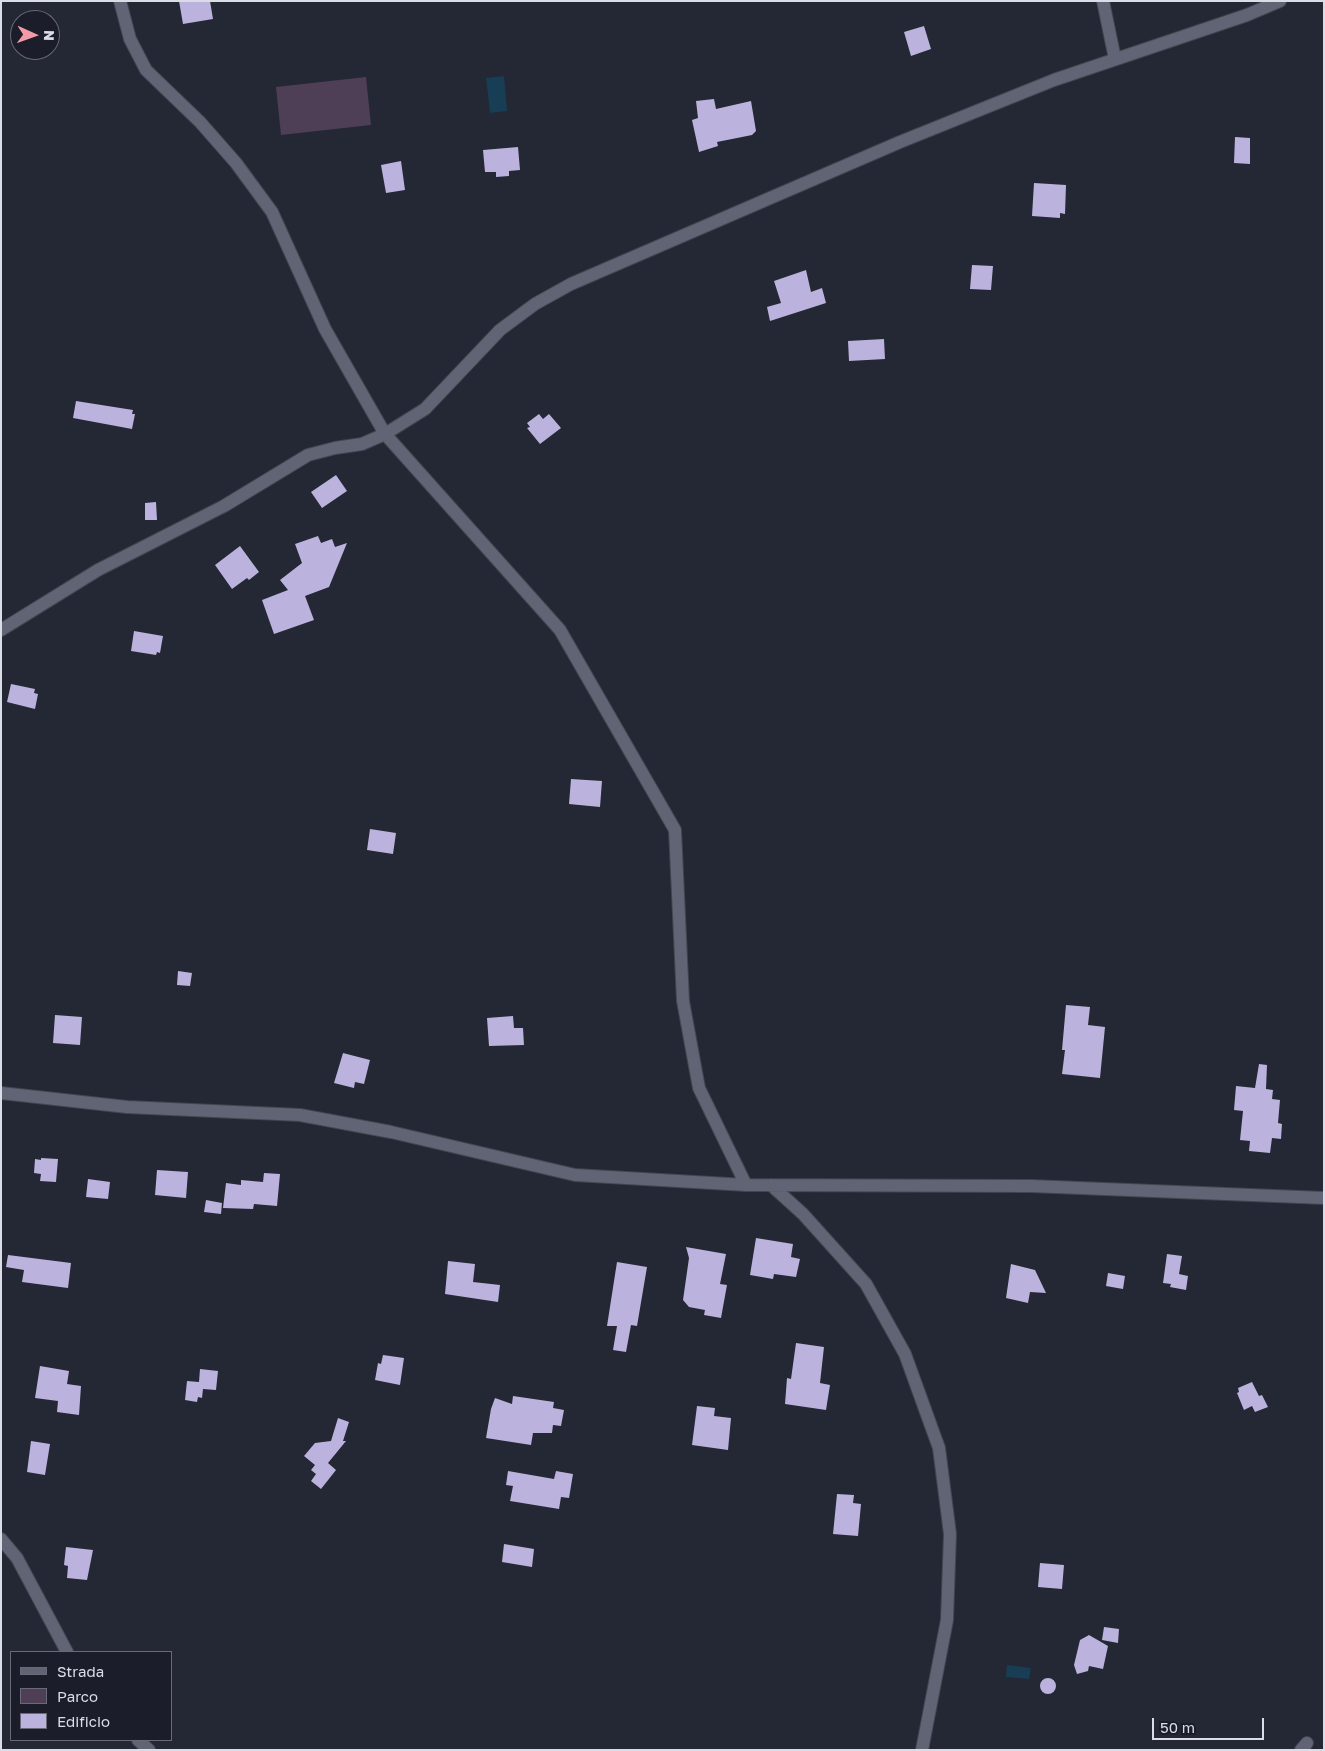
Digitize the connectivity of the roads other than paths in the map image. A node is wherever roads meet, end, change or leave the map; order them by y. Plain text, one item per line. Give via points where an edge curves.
1 (120, 1) edge
2 (1103, 1) edge
3 (1280, 1) edge
4 (1115, 59) junction
5 (385, 434) junction
6 (1, 630) edge
7 (1, 1093) edge
8 (746, 1185) junction
9 (771, 1185) junction
10 (1324, 1198) edge
11 (1, 1539) edge
12 (66, 1651) edge
13 (139, 1741) edge
14 (149, 1750) edge
15 (922, 1750) edge

1 - 5 street via 130,39 146,70 206,129 272,212 325,329
2 - 4 street
3 - 4 street
4 - 5 street via 1054,80 909,139 571,284 535,304 500,330 425,409
5 - 6 street via 362,444 308,455 224,506 98,570
5 - 8 street via 560,630 675,830 683,1001 699,1088
7 - 8 street via 127,1107 300,1115 391,1132 575,1175
8 - 9 street
9 - 10 street via 1031,1186
9 - 15 street via 803,1214 866,1284 905,1354 939,1448 950,1534 947,1620
11 - 12 street via 17,1558
13 - 14 street

